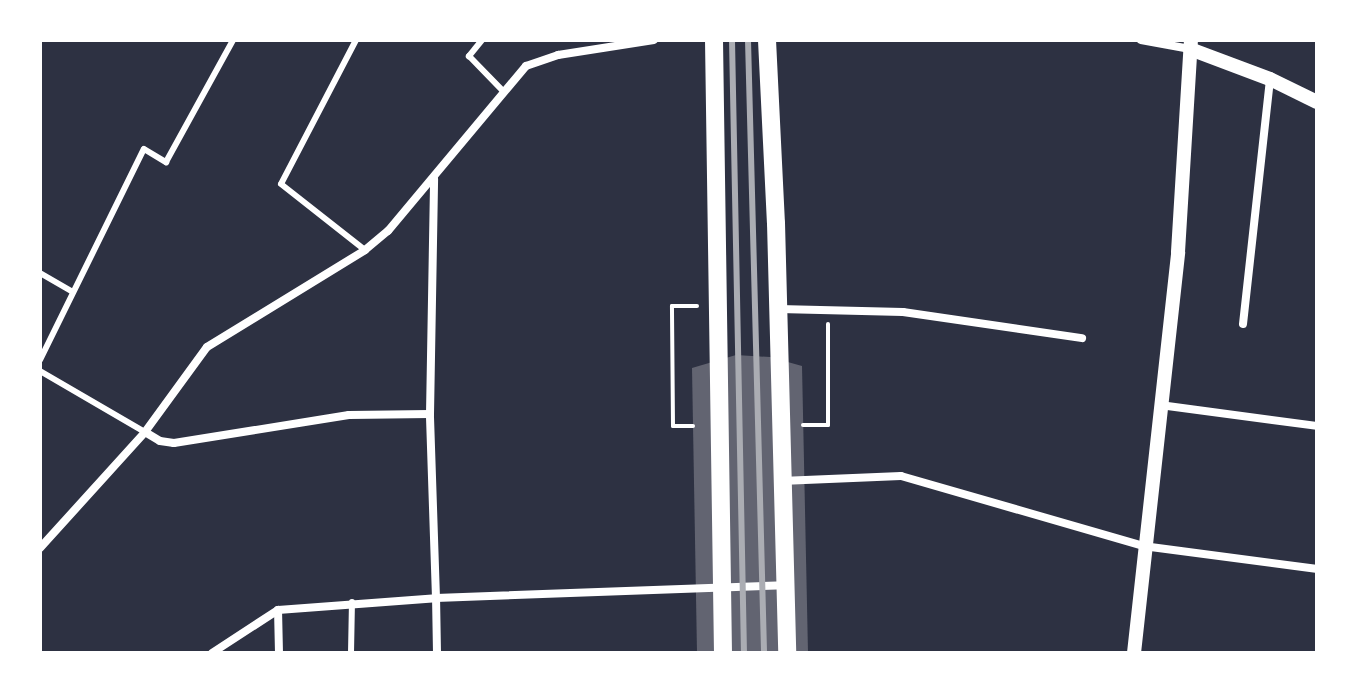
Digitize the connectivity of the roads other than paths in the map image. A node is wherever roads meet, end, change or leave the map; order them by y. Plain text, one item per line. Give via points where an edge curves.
1 (233, 40) edge
2 (356, 40) edge
3 (482, 40) edge
4 (654, 40) edge
5 (714, 40) edge
6 (767, 40) edge
7 (1141, 40) edge
8 (1191, 45) edge
9 (1270, 79) junction
10 (504, 92) junction
11 (1317, 102) edge
12 (434, 178) junction
13 (365, 250) junction
14 (40, 273) edge
15 (73, 292) junction
16 (778, 309) junction
17 (1243, 324) dead end
18 (1082, 338) dead end
19 (40, 360) edge
20 (40, 371) edge
21 (1160, 405) junction
22 (430, 414) junction
23 (1317, 426) edge
24 (145, 432) junction
25 (780, 481) junction
26 (41, 546) edge
27 (1143, 546) junction
28 (1317, 569) edge
29 (785, 585) junction
30 (724, 586) junction
31 (436, 598) junction
32 (352, 602) junction
33 (278, 610) junction
34 (212, 653) edge
35 (279, 653) edge
36 (351, 653) edge
37 (437, 653) edge
38 (723, 653) edge
39 (787, 653) edge
40 (1134, 653) edge

1 - 15 lane via 166,162 144,149
2 - 13 lane via 281,184
3 - 10 lane via 469,56
4 - 10 street via 558,55 526,66
5 - 30 main road
6 - 16 main road
7 - 8 street
8 - 9 street
8 - 21 street via 1178,252
9 - 11 street
9 - 17 street
10 - 12 street
12 - 13 street
12 - 22 street
13 - 24 street via 207,347
14 - 15 lane
15 - 19 lane
16 - 18 street via 903,312
16 - 25 main road
20 - 24 lane
21 - 23 street
21 - 27 street
22 - 24 street via 349,415 174,443
22 - 31 street
24 - 26 street
25 - 27 street via 901,476
25 - 29 main road
27 - 28 street
27 - 40 street
29 - 30 street
29 - 39 main road
30 - 31 street
30 - 38 main road
31 - 32 street
31 - 37 street
32 - 33 street
32 - 36 lane
33 - 34 street
33 - 35 street

